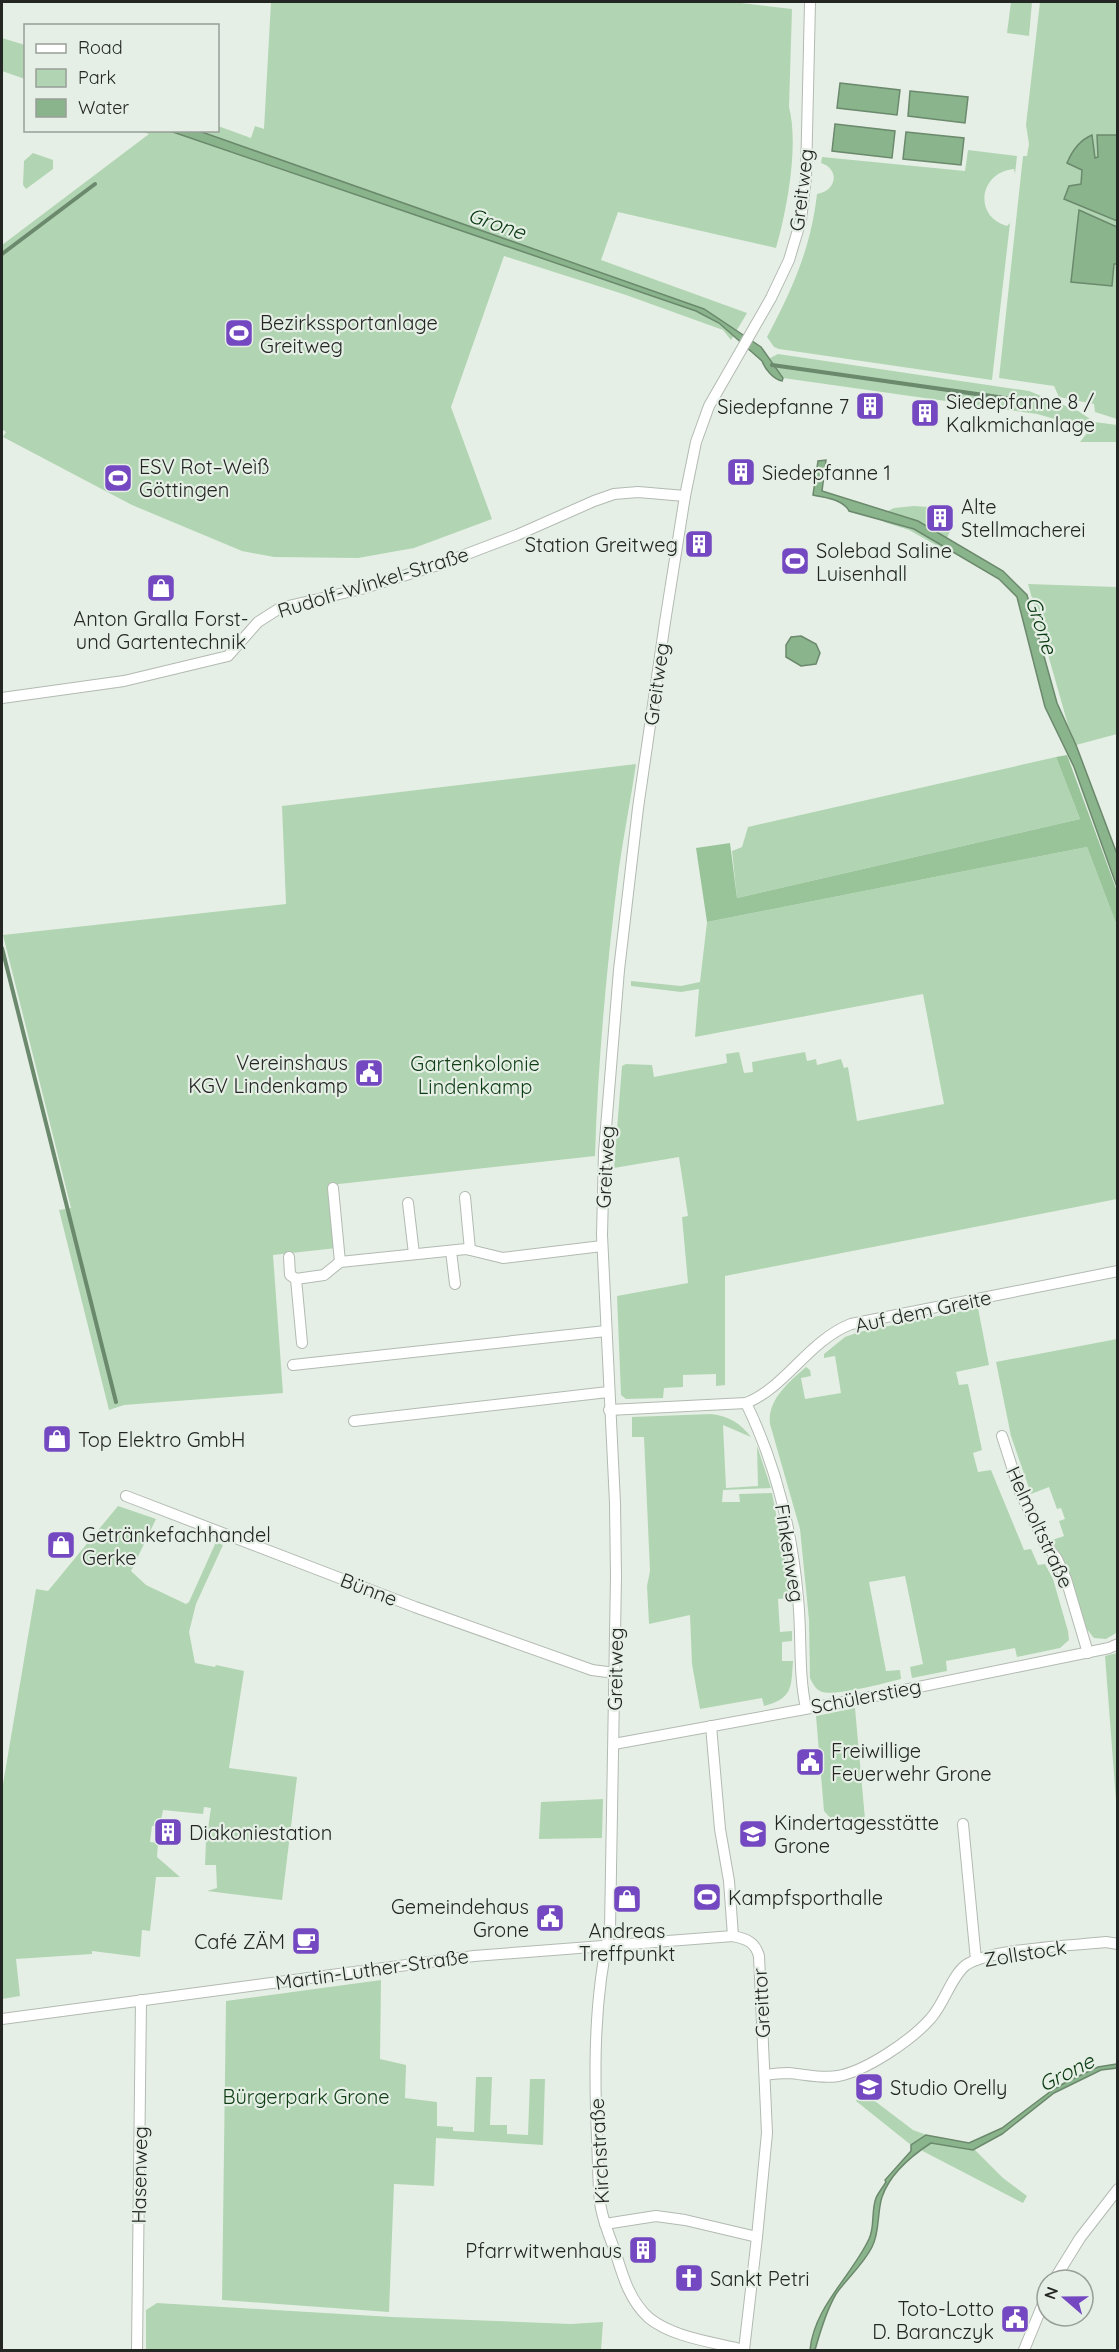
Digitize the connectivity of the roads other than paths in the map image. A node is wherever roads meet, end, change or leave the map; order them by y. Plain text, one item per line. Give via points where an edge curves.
1 (810, 2) edge
2 (685, 496) junction
3 (2, 698) edge
4 (333, 1188) dead end
5 (465, 1197) dead end
6 (408, 1203) dead end
7 (602, 1246) junction
8 (470, 1250) junction
9 (451, 1251) junction
10 (414, 1254) junction
11 (289, 1257) dead end
12 (340, 1262) junction
13 (1118, 1271) edge
14 (296, 1279) junction
15 (455, 1284) dead end
16 (606, 1331) junction
17 (302, 1343) dead end
18 (293, 1365) dead end
19 (608, 1392) junction
20 (746, 1403) junction
21 (609, 1410) junction
22 (354, 1421) dead end
23 (1002, 1436) dead end
24 (126, 1496) dead end
25 (1118, 1644) edge
26 (1088, 1653) junction
27 (615, 1673) junction
28 (806, 1708) junction
29 (711, 1726) junction
30 (614, 1744) junction
31 (963, 1824) dead end
32 (738, 1937) junction
33 (1118, 1944) edge
34 (606, 1945) junction
35 (976, 1960) junction
36 (141, 2000) junction
37 (2, 2019) edge
38 (765, 2075) junction
39 (1118, 2189) edge
40 (605, 2224) junction
41 (758, 2237) junction
42 (1061, 2268) edge
43 (1035, 2323) edge
44 (137, 2350) edge
45 (744, 2350) edge
46 (1024, 2350) edge

1 - 2 street, Greitweg via 806,177 801,220 789,260 771,298 710,406 696,442
2 - 3 street, Rudolf-Winkel-Straße via 623,492 604,497 438,565 280,608 258,622 228,656 124,681
2 - 7 street, Greitweg via 638,808 619,970 604,1152
4 - 12 street
5 - 8 street
6 - 10 street
7 - 8 street via 503,1258
7 - 16 street, Greitweg
8 - 9 street
9 - 10 street
9 - 15 street
10 - 12 street
11 - 14 street via 290,1275
12 - 14 street via 324,1275
13 - 20 street, Auf dem Greite via 851,1324 822,1341 766,1393
14 - 17 street
16 - 18 street
16 - 19 street, Greitweg
19 - 21 street, Greitweg
19 - 22 street
20 - 21 street, Auf dem Greite
20 - 28 street, Finkenweg via 771,1460 790,1534
21 - 27 street, Greitweg via 615,1503
23 - 26 street, Helmoltstraße via 1020,1492 1066,1579
24 - 27 street, Bünne via 415,1607 592,1670
25 - 26 street, Schülerstieg
26 - 28 street, Schülerstieg
27 - 30 street, Greitweg
28 - 29 street, Schülerstieg
29 - 30 street, Schülerstieg
29 - 32 street
30 - 34 street, Greitweg via 610,1929
31 - 35 street
32 - 34 street, Martin-Luther-Straße
32 - 38 street, Greittor via 756,1947 759,1956
33 - 35 street, Zollstock via 996,1954
34 - 36 street, Martin-Luther-Straße via 474,1956
34 - 40 street, Kirchstraße via 595,2077 600,2202
35 - 38 street, Zollstock via 961,1970 930,2019 911,2037 870,2063 839,2076
36 - 37 street, Martin-Luther-Straße
36 - 44 street, Hasenweg
38 - 41 street, Greittor via 767,2133
39 - 42 street
40 - 41 street via 656,2216
40 - 45 street, Kirchstraße via 633,2300 649,2318 668,2329
41 - 45 street, Greittor
43 - 46 street

